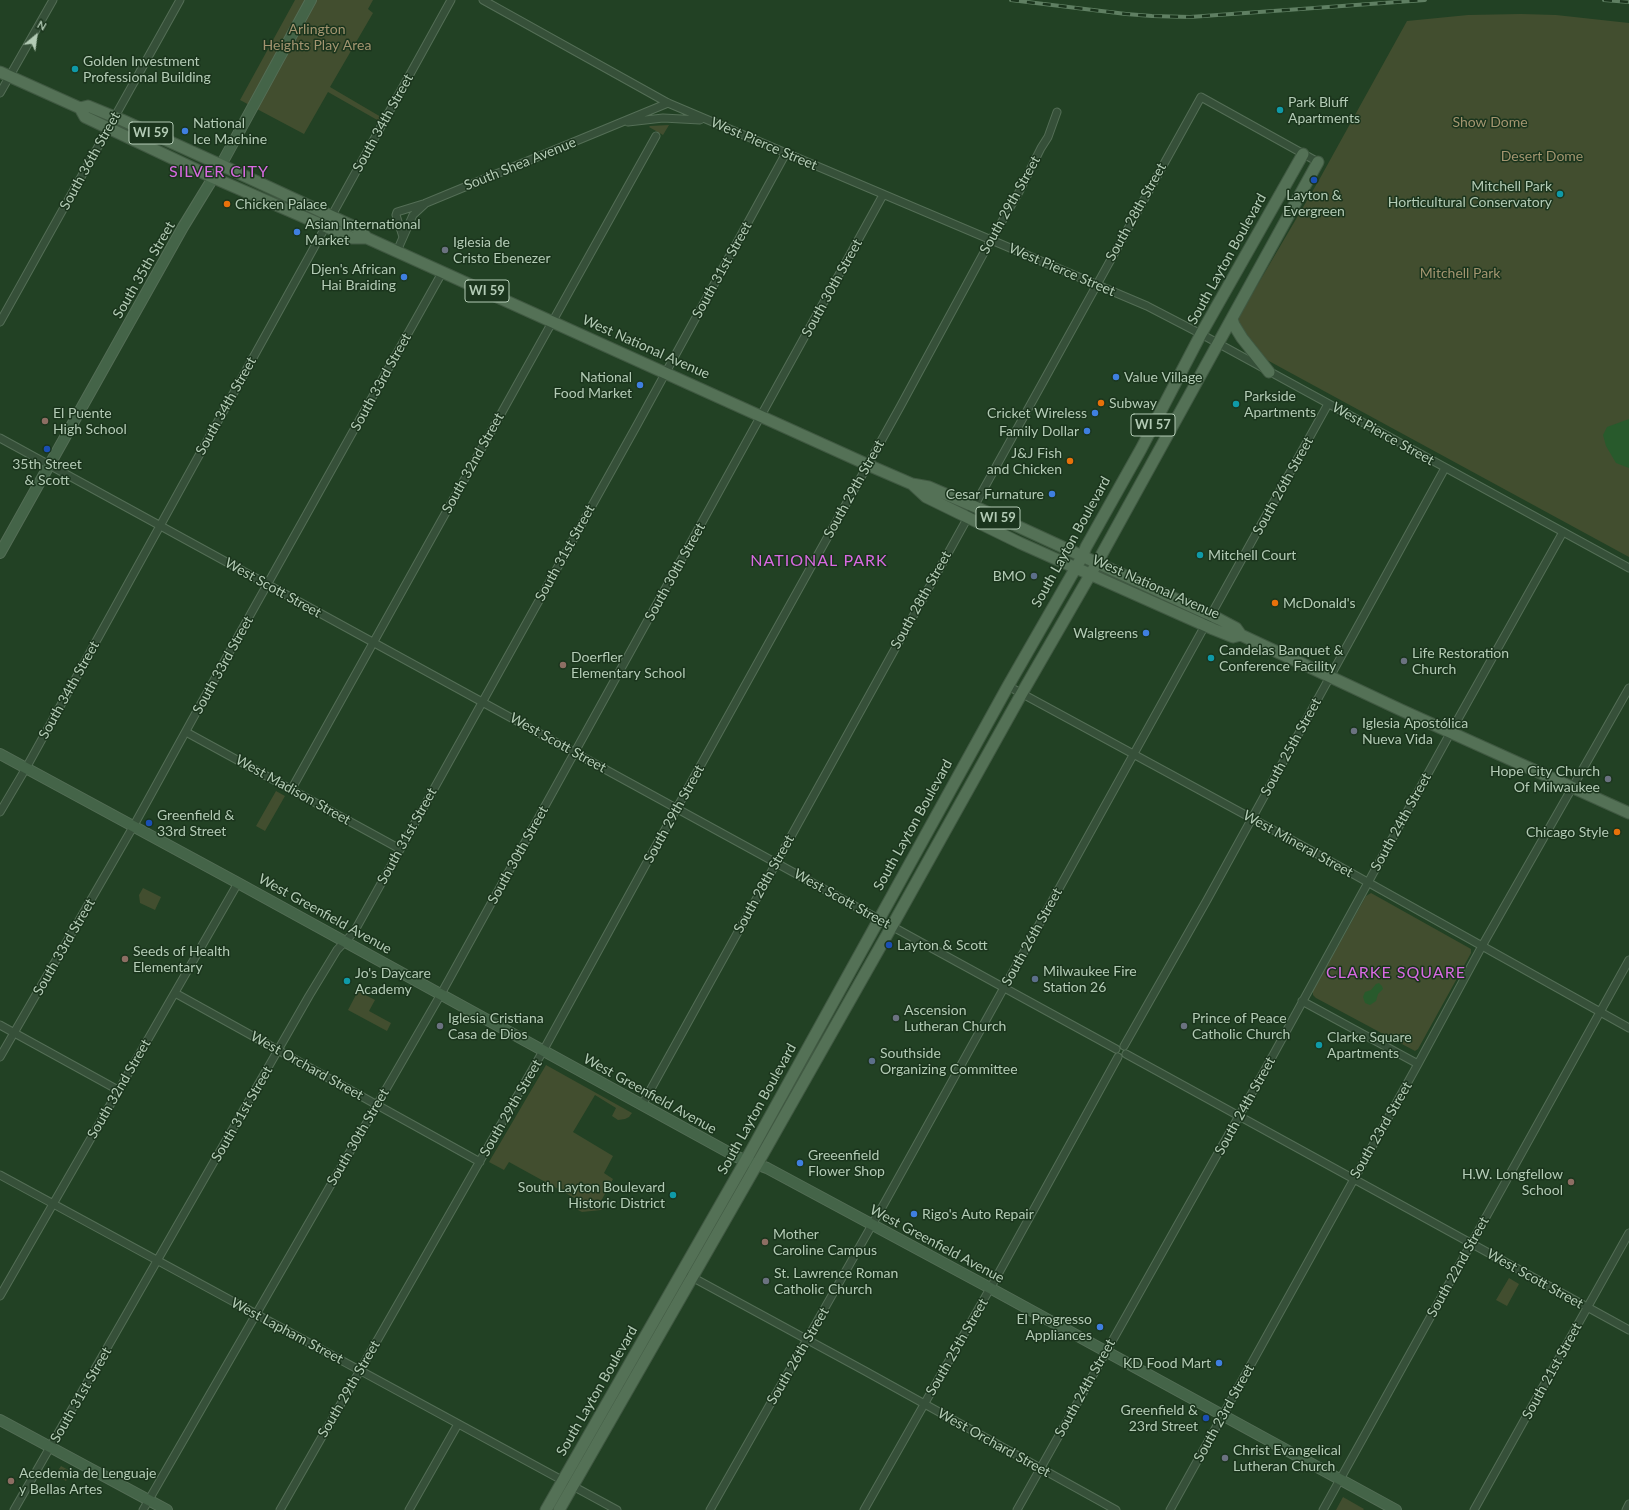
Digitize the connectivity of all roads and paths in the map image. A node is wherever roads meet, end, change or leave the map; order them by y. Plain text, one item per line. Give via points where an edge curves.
1 (53, 0) edge
2 (180, 0) edge
3 (310, 0) edge
4 (451, 0) edge
5 (483, 0) edge
6 (5, 74) edge
7 (0, 94) edge
8 (668, 103) junction
9 (80, 108) junction
10 (1057, 112) dead end
11 (114, 117) junction
12 (709, 121) junction
13 (618, 123) junction
14 (108, 128) junction
15 (656, 136) dead end
16 (786, 153) junction
17 (1303, 154) junction
18 (1318, 162) joint
19 (221, 165) junction
20 (214, 178) junction
21 (883, 194) junction
22 (426, 204) junction
23 (332, 216) junction
24 (325, 227) junction
25 (403, 237) junction
26 (367, 238) junction
27 (991, 240) junction
28 (397, 251) junction
29 (443, 272) junction
30 (1096, 286) junction
31 (1232, 319) junction
32 (552, 321) junction
33 (0, 322) edge
34 (1201, 334) junction
35 (1218, 344) junction
36 (1269, 372) junction
37 (666, 373) junction
38 (1328, 404) junction
39 (760, 416) junction
40 (0, 438) edge
41 (1141, 449) junction
42 (868, 464) junction
43 (50, 465) junction
44 (1445, 468) junction
45 (912, 484) junction
46 (1136, 493) junction
47 (974, 506) junction
48 (967, 517) junction
49 (160, 526) junction
50 (1563, 532) junction
51 (0, 552) edge
52 (1082, 557) junction
53 (1097, 563) junction
54 (1075, 567) junction
55 (1629, 568) edge
56 (1090, 574) junction
57 (268, 585) junction
58 (1208, 621) junction
59 (372, 643) junction
60 (1330, 676) junction
61 (1008, 686) junction
62 (1629, 688) edge
63 (1022, 693) junction
64 (482, 701) junction
65 (186, 732) junction
66 (1451, 732) junction
67 (575, 752) junction
68 (0, 754) edge
69 (1134, 754) junction
70 (26, 768) junction
71 (1573, 787) junction
72 (291, 790) junction
73 (676, 808) junction
74 (0, 812) edge
75 (1629, 813) edge
76 (1251, 818) junction
77 (133, 827) junction
78 (400, 849) junction
79 (776, 862) junction
80 (238, 883) junction
81 (1368, 883) junction
82 (879, 919) junction
83 (892, 926) junction
84 (345, 942) junction
85 (1482, 946) junction
86 (1629, 960) edge
87 (1004, 987) junction
88 (175, 993) junction
89 (441, 994) junction
90 (1302, 1001) junction
91 (1601, 1012) junction
92 (0, 1025) edge
93 (1629, 1028) edge
94 (14, 1033) junction
95 (1124, 1046) junction
96 (1116, 1049) junction
97 (278, 1050) junction
98 (544, 1052) junction
99 (1126, 1054) junction
100 (0, 1057) edge
101 (1118, 1057) junction
102 (1418, 1064) junction
103 (118, 1090) junction
104 (376, 1104) junction
105 (642, 1104) junction
106 (1239, 1116) junction
107 (746, 1160) junction
108 (480, 1162) junction
109 (757, 1164) junction
110 (0, 1175) edge
111 (1353, 1179) junction
112 (52, 1204) junction
113 (872, 1225) junction
114 (1629, 1233) edge
115 (1471, 1244) junction
116 (157, 1261) junction
117 (687, 1274) junction
118 (990, 1288) junction
119 (0, 1296) edge
120 (1588, 1308) junction
121 (256, 1314) junction
122 (1629, 1330) edge
123 (807, 1339) junction
124 (1106, 1352) junction
125 (360, 1370) junction
126 (924, 1404) junction
127 (1223, 1416) junction
128 (0, 1420) edge
129 (458, 1424) junction
130 (51, 1448) junction
131 (1040, 1469) junction
132 (1340, 1479) junction
133 (563, 1481) junction
134 (573, 1486) junction
135 (148, 1500) junction
136 (1629, 1504) edge
137 (14, 1510) edge
138 (143, 1510) edge
139 (167, 1510) edge
140 (280, 1510) edge
141 (409, 1510) edge
142 (546, 1510) edge
143 (559, 1510) edge
144 (617, 1510) edge
145 (710, 1510) edge
146 (864, 1510) edge
147 (1017, 1510) edge
148 (1116, 1510) edge
149 (1170, 1510) edge
150 (1323, 1510) edge
151 (1396, 1510) edge
152 (1474, 1510) edge
153 (1626, 1510) edge

1 - 6 street
2 - 11 street, South 36th Street
3 - 19 main road, South 35th Street
4 - 23 street, South 34th Street
5 - 8 street, West Pierce Street
6 - 7 street
6 - 9 main road, West National Avenue / WI 59
8 - 12 street, West Pierce Street
8 - 13 street, South Shea Avenue
9 - 11 main road, West National Avenue / WI 59 via 88,106
9 - 14 main road, West National Avenue / WI 59 via 85,117
10 - 27 street, South 29th Street via 1048,138
11 - 14 street, South 36th Street
11 - 19 main road, West National Avenue / WI 59
12 - 13 street via 663,118
12 - 16 street, West Pierce Street
13 - 22 street, South Shea Avenue
14 - 20 main road, West National Avenue / WI 59
14 - 33 street, South 36th Street
15 - 32 street, South 32nd Street
16 - 21 street, West Pierce Street
16 - 37 street, South 31st Street
17 - 18 street
17 - 30 street, South 28th Street via 1201,97
17 - 34 main road, South Layton Boulevard / WI 57
18 - 31 main road, South Layton Boulevard / WI 57
19 - 20 main road, South 35th Street
19 - 23 main road, West National Avenue / WI 59
20 - 24 main road, West National Avenue / WI 59
20 - 43 main road, South 35th Street
21 - 27 street, West Pierce Street
21 - 39 street, South 30th Street
22 - 25 street, South Shea Avenue via 414,215
22 - 25 street via 397,212
23 - 24 street, South 34th Street
23 - 26 main road, West National Avenue / WI 59 via 359,229
24 - 26 main road, West National Avenue / WI 59 via 352,238
24 - 49 street, South 34th Street
25 - 28 street, South Shea Avenue
26 - 28 main road, West National Avenue / WI 59
27 - 30 street, West Pierce Street
27 - 42 street, South 29th Street
28 - 29 main road, West National Avenue / WI 59
29 - 32 main road, West National Avenue / WI 59
29 - 57 street, South 33rd Street
30 - 34 street, West Pierce Street via 1147,306
30 - 47 street, South 28th Street
31 - 35 main road, South Layton Boulevard / WI 57
31 - 36 main road via 1242,338
32 - 37 main road, West National Avenue / WI 59
32 - 59 street, South 32nd Street
34 - 35 street, West Pierce Street
34 - 41 main road, South Layton Boulevard / WI 57
35 - 36 street, West Pierce Street
35 - 46 main road, South Layton Boulevard / WI 57
36 - 38 street, West Pierce Street
37 - 39 main road, West National Avenue / WI 59
37 - 64 street, South 31st Street
38 - 44 street, West Pierce Street
38 - 58 street, South 26th Street
39 - 42 main road, West National Avenue / WI 59
39 - 67 street, South 30th Street
40 - 43 street, West Scott Street
41 - 46 main road via 1138,464 1127,484
41 - 52 main road, South Layton Boulevard / WI 57
42 - 45 main road, West National Avenue / WI 59
42 - 73 street, South 29th Street
43 - 49 street, West Scott Street
43 - 51 main road, South 35th Street
44 - 50 street, West Pierce Street
44 - 60 street, South 25th Street
45 - 47 main road, West National Avenue / WI 59 via 929,487
45 - 48 main road, West National Avenue / WI 59 via 926,497
46 - 53 main road, South Layton Boulevard / WI 57
47 - 48 street, South 28th Street
47 - 52 main road, West National Avenue / WI 59
48 - 54 main road, West National Avenue / WI 59
48 - 79 street, South 28th Street
49 - 57 street, West Scott Street
49 - 70 street, South 34th Street
50 - 55 street, West Pierce Street
50 - 66 street, South 24th Street
52 - 53 main road, West National Avenue / WI 59
52 - 54 main road, South Layton Boulevard / WI 57
53 - 56 main road, South Layton Boulevard / WI 57
53 - 58 main road, West National Avenue / WI 59
54 - 56 main road, West National Avenue / WI 59
54 - 61 main road, South Layton Boulevard
56 - 58 main road, West National Avenue / WI 59
56 - 63 main road, South Layton Boulevard
57 - 59 street, West Scott Street
57 - 65 street, South 33rd Street
58 - 60 main road, West National Avenue / WI 59 via 1233,637 1241,635
58 - 69 street, South 26th Street
59 - 64 street, West Scott Street
59 - 72 street, South 32nd Street
60 - 66 main road, West National Avenue / WI 59
60 - 76 street, South 25th Street
61 - 63 street, West Mineral Street
61 - 82 main road, South Layton Boulevard
62 - 71 street, South 23rd Street
63 - 69 street, West Mineral Street
63 - 83 main road, South Layton Boulevard
64 - 67 street, West Scott Street
64 - 78 street, South 31st Street
65 - 72 street, West Madison Street
65 - 77 street, South 33rd Street
66 - 71 main road, West National Avenue / WI 59
66 - 81 street, South 24th Street
67 - 73 street, West Scott Street
67 - 89 street, South 30th Street
68 - 70 main road, West Greenfield Avenue
69 - 76 street, West Mineral Street
69 - 87 street, South 26th Street
70 - 74 street, South 34th Street
70 - 77 main road, West Greenfield Avenue
71 - 75 main road, West National Avenue / WI 59
71 - 85 street, South 23rd Street
72 - 78 street, West Madison Street
73 - 79 street, West Scott Street
73 - 98 street, South 29th Street
76 - 81 street, West Mineral Street
76 - 95 street, South 25th Street
77 - 80 main road, West Greenfield Avenue
77 - 94 street, South 33rd Street
78 - 84 street, South 31st Street via 354,932
79 - 82 street, West Scott Street
79 - 105 street, South 28th Street
80 - 84 main road, West Greenfield Avenue
80 - 88 street, South 32nd Street
81 - 85 street, West Mineral Street
81 - 90 street, South 24th Street
82 - 83 street, West Scott Street
82 - 107 main road, South Layton Boulevard
83 - 87 street, West Scott Street
83 - 109 main road, South Layton Boulevard
84 - 89 main road, West Greenfield Avenue
84 - 97 street, South 31st Street via 337,950
85 - 91 street, West Mineral Street
85 - 102 street, South 23rd Street
86 - 91 street, South 22nd Street
87 - 96 street, West Scott Street
87 - 113 street, South 26th Street
88 - 97 street, West Orchard Street
88 - 103 street, South 32nd Street
89 - 98 main road, West Greenfield Avenue
89 - 104 street, South 30th Street
90 - 102 street
90 - 106 street, South 24th Street
91 - 93 street, West Mineral Street
91 - 115 street, South 22nd Street
92 - 94 street
94 - 100 street, South 33rd Street
94 - 103 street
95 - 96 street
95 - 99 street
96 - 101 street
97 - 104 street, West Orchard Street
97 - 116 street, South 31st Street
98 - 105 main road, West Greenfield Avenue
98 - 108 street, South 29th Street
99 - 101 street
99 - 106 street, West Scott Street
101 - 118 street, South 25th Street
102 - 111 street, South 23rd Street
103 - 112 street, South 32nd Street
104 - 108 street, West Orchard Street
104 - 121 street, South 30th Street
105 - 107 main road, West Greenfield Avenue
106 - 111 street, West Scott Street
106 - 124 street, South 24th Street
107 - 109 main road, West Greenfield Avenue
107 - 117 main road, South Layton Boulevard
108 - 125 street, South 29th Street
109 - 113 main road, West Greenfield Avenue
109 - 117 main road, South Layton Boulevard
110 - 112 street, West Lapham Street
111 - 115 street, West Scott Street
111 - 127 street, South 23rd Street
112 - 116 street, West Lapham Street
112 - 119 street, South 32nd Street
113 - 118 main road, West Greenfield Avenue
113 - 123 street, South 26th Street
114 - 120 street, South 21st Street
115 - 120 street, West Scott Street
115 - 132 street, South 22nd Street
116 - 121 street, West Lapham Street
116 - 130 street, South 31st Street
117 - 123 street, West Orchard Street
117 - 133 main road, South Layton Boulevard
117 - 134 main road, South Layton Boulevard
118 - 124 main road, West Greenfield Avenue
118 - 126 street, South 25th Street
120 - 122 street, West Scott Street
120 - 152 street, South 21st Street
121 - 125 street, West Lapham Street
121 - 135 street, South 30th Street
123 - 126 street, West Orchard Street
123 - 145 street, South 26th Street
124 - 127 main road, West Greenfield Avenue
124 - 131 street, South 24th Street
125 - 129 street, West Lapham Street
125 - 140 street, South 29th Street
126 - 131 street, West Orchard Street
126 - 146 street, South 25th Street
127 - 132 main road, West Greenfield Avenue
127 - 149 street, South 23rd Street
128 - 130 main road
129 - 133 street, West Lapham Street
129 - 141 street
130 - 135 main road
130 - 137 street, South 31st Street
131 - 147 street, South 24th Street
131 - 148 street, West Orchard Street
132 - 150 street, South 22nd Street
132 - 151 main road, West Greenfield Avenue
133 - 134 street, West Lapham Street
133 - 142 main road, South Layton Boulevard
134 - 143 main road, South Layton Boulevard
134 - 144 street, West Lapham Street
135 - 138 street, South 30th Street
135 - 139 main road
136 - 153 street

